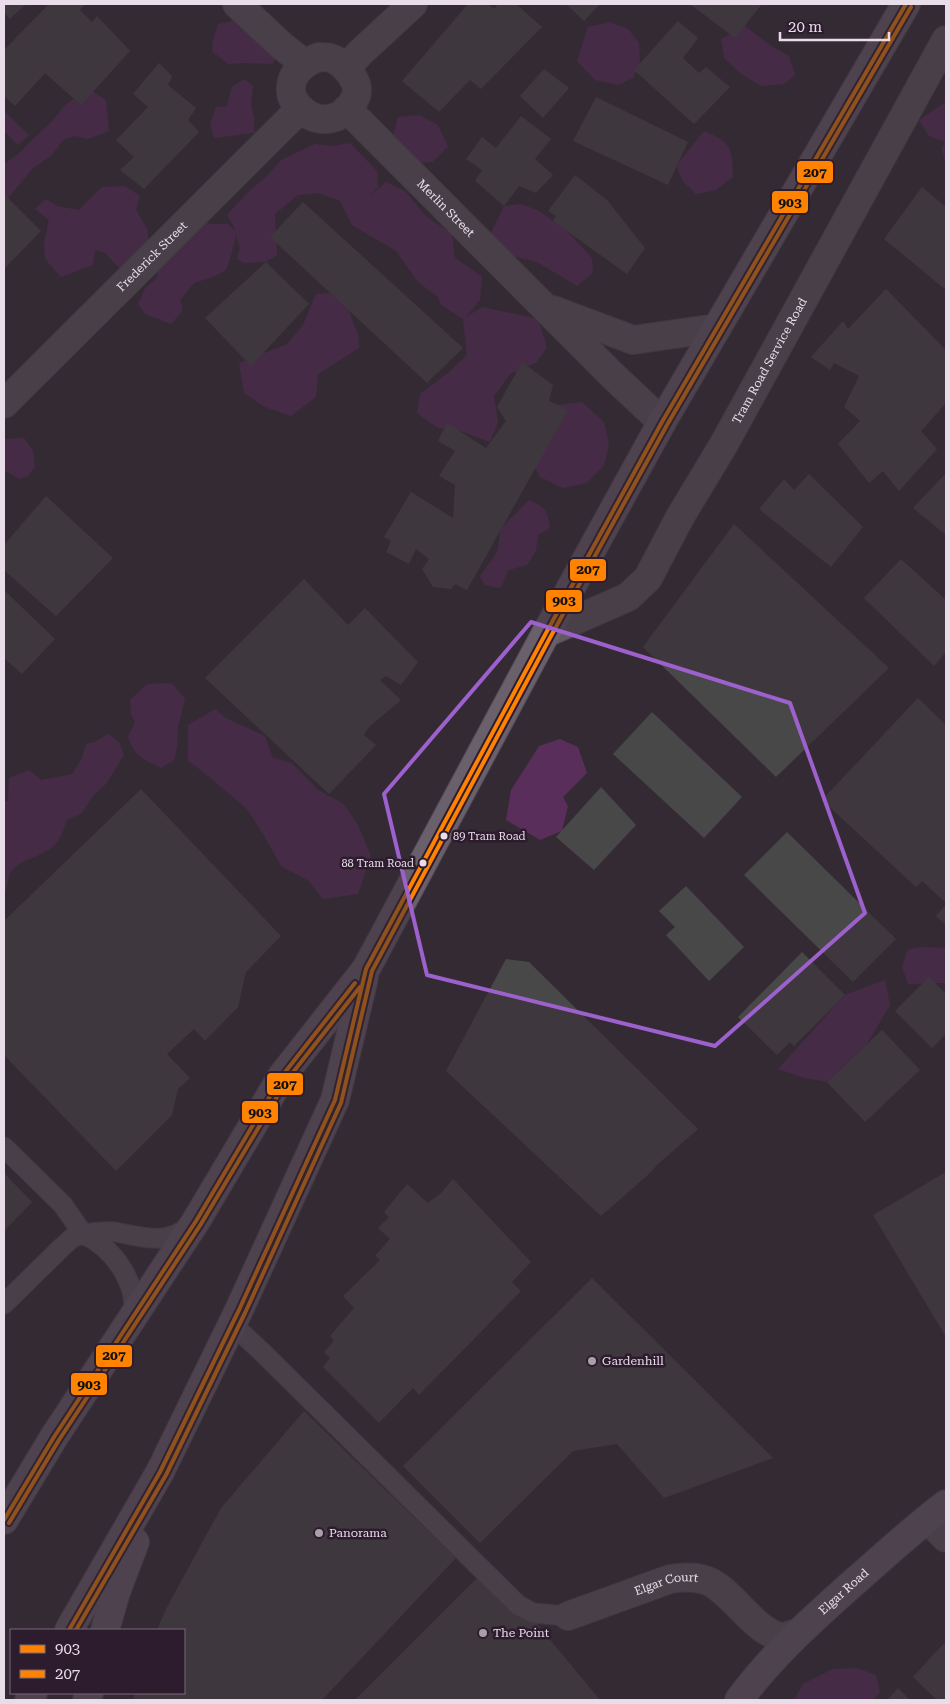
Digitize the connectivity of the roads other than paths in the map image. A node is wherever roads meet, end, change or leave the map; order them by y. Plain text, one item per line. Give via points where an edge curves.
1 (237, 4) edge
2 (413, 4) edge
3 (906, 4) edge
4 (946, 40) edge
5 (305, 64) junction
6 (346, 68) junction
7 (300, 109) junction
8 (347, 109) junction
9 (544, 307) junction
10 (717, 328) junction
11 (4, 404) edge
12 (662, 422) junction
13 (546, 633) junction
14 (366, 969) junction
15 (4, 1146) edge
16 (196, 1221) junction
17 (83, 1234) junction
18 (4, 1304) edge
19 (133, 1318) junction
20 (231, 1323) junction
21 (160, 1472) junction
22 (937, 1512) edge
23 (4, 1520) edge
24 (946, 1538) edge
25 (568, 1616) joint
26 (753, 1620) junction
27 (70, 1629) edge
28 (105, 1629) edge
29 (797, 1633) junction
30 (744, 1690) edge

1 - 5 street
2 - 6 street
3 - 10 main road
4 - 13 street, Tram Road Service Road via 648,578 628,597
5 - 6 street via 319,57 332,58
5 - 7 street via 291,81 291,94
6 - 8 street via 356,82 356,95
7 - 8 street via 318,120 333,119
7 - 11 street, Frederick Street
8 - 9 street, Merlin Street
9 - 10 street, Merlin Street via 633,340
9 - 12 street, Merlin Street
10 - 12 main road
12 - 13 main road
13 - 14 main road
14 - 16 main road via 282,1076
14 - 20 main road via 335,1100
15 - 17 lane via 63,1205
16 - 17 lane via 175,1236 165,1238 141,1238 113,1232
16 - 19 main road
17 - 18 lane via 72,1238
17 - 19 lane via 94,1239 120,1264 135,1308
19 - 23 main road via 54,1437
20 - 21 main road
20 - 25 lane via 518,1605 534,1612
21 - 27 main road
21 - 28 main road
22 - 24 street
22 - 29 main road, Elgar Road
25 - 26 street, Elgar Court via 670,1579 687,1577 706,1580
26 - 29 street, Elgar Court via 780,1636
26 - 30 street, Elgar Court via 765,1638 766,1651
29 - 30 main road, Elgar Road

